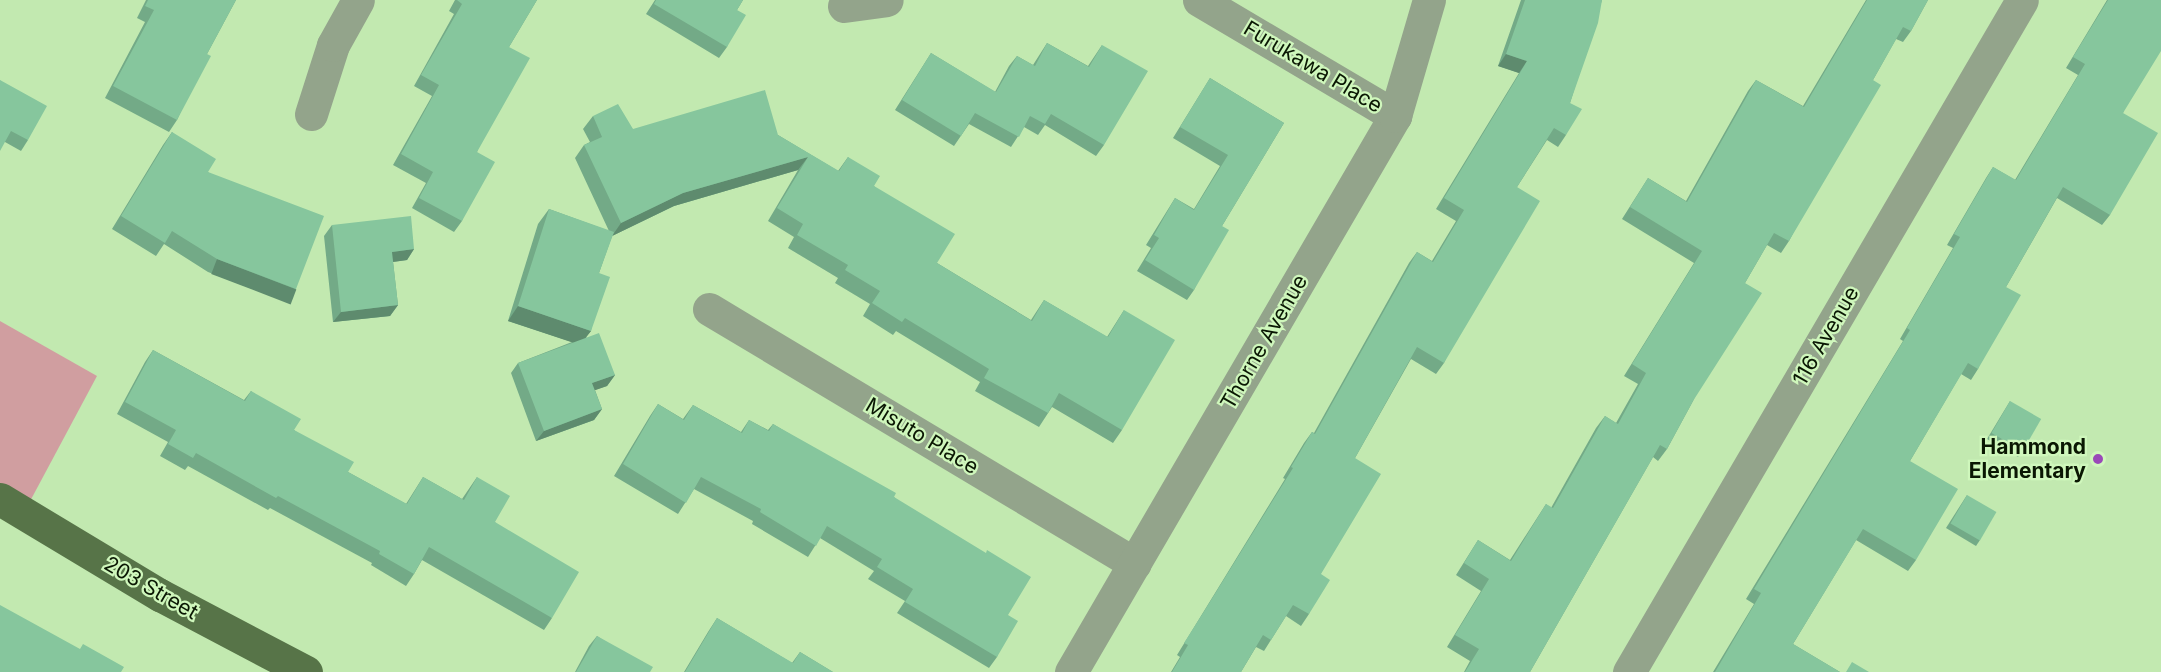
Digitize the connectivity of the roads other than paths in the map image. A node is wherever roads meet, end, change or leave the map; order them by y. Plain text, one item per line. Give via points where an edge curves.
1 (358, 0) edge
2 (887, 0) edge
3 (1199, 0) edge
4 (1429, 0) edge
5 (2022, 0) edge
6 (844, 6) dead end
7 (311, 114) dead end
8 (1395, 116) junction
9 (709, 309) dead end
10 (0, 499) edge
11 (1135, 564) junction
12 (306, 672) edge
13 (1071, 672) edge
14 (1629, 672) edge

1 - 7 street via 333,45
2 - 6 street
3 - 8 street, Furukawa Place
4 - 8 street, Thorne Avenue
5 - 14 street, 116 Avenue
8 - 11 street, Thorne Avenue
9 - 11 street, Misuto Place
10 - 12 main road, 203 Street via 160,595
11 - 13 street, Thorne Avenue

